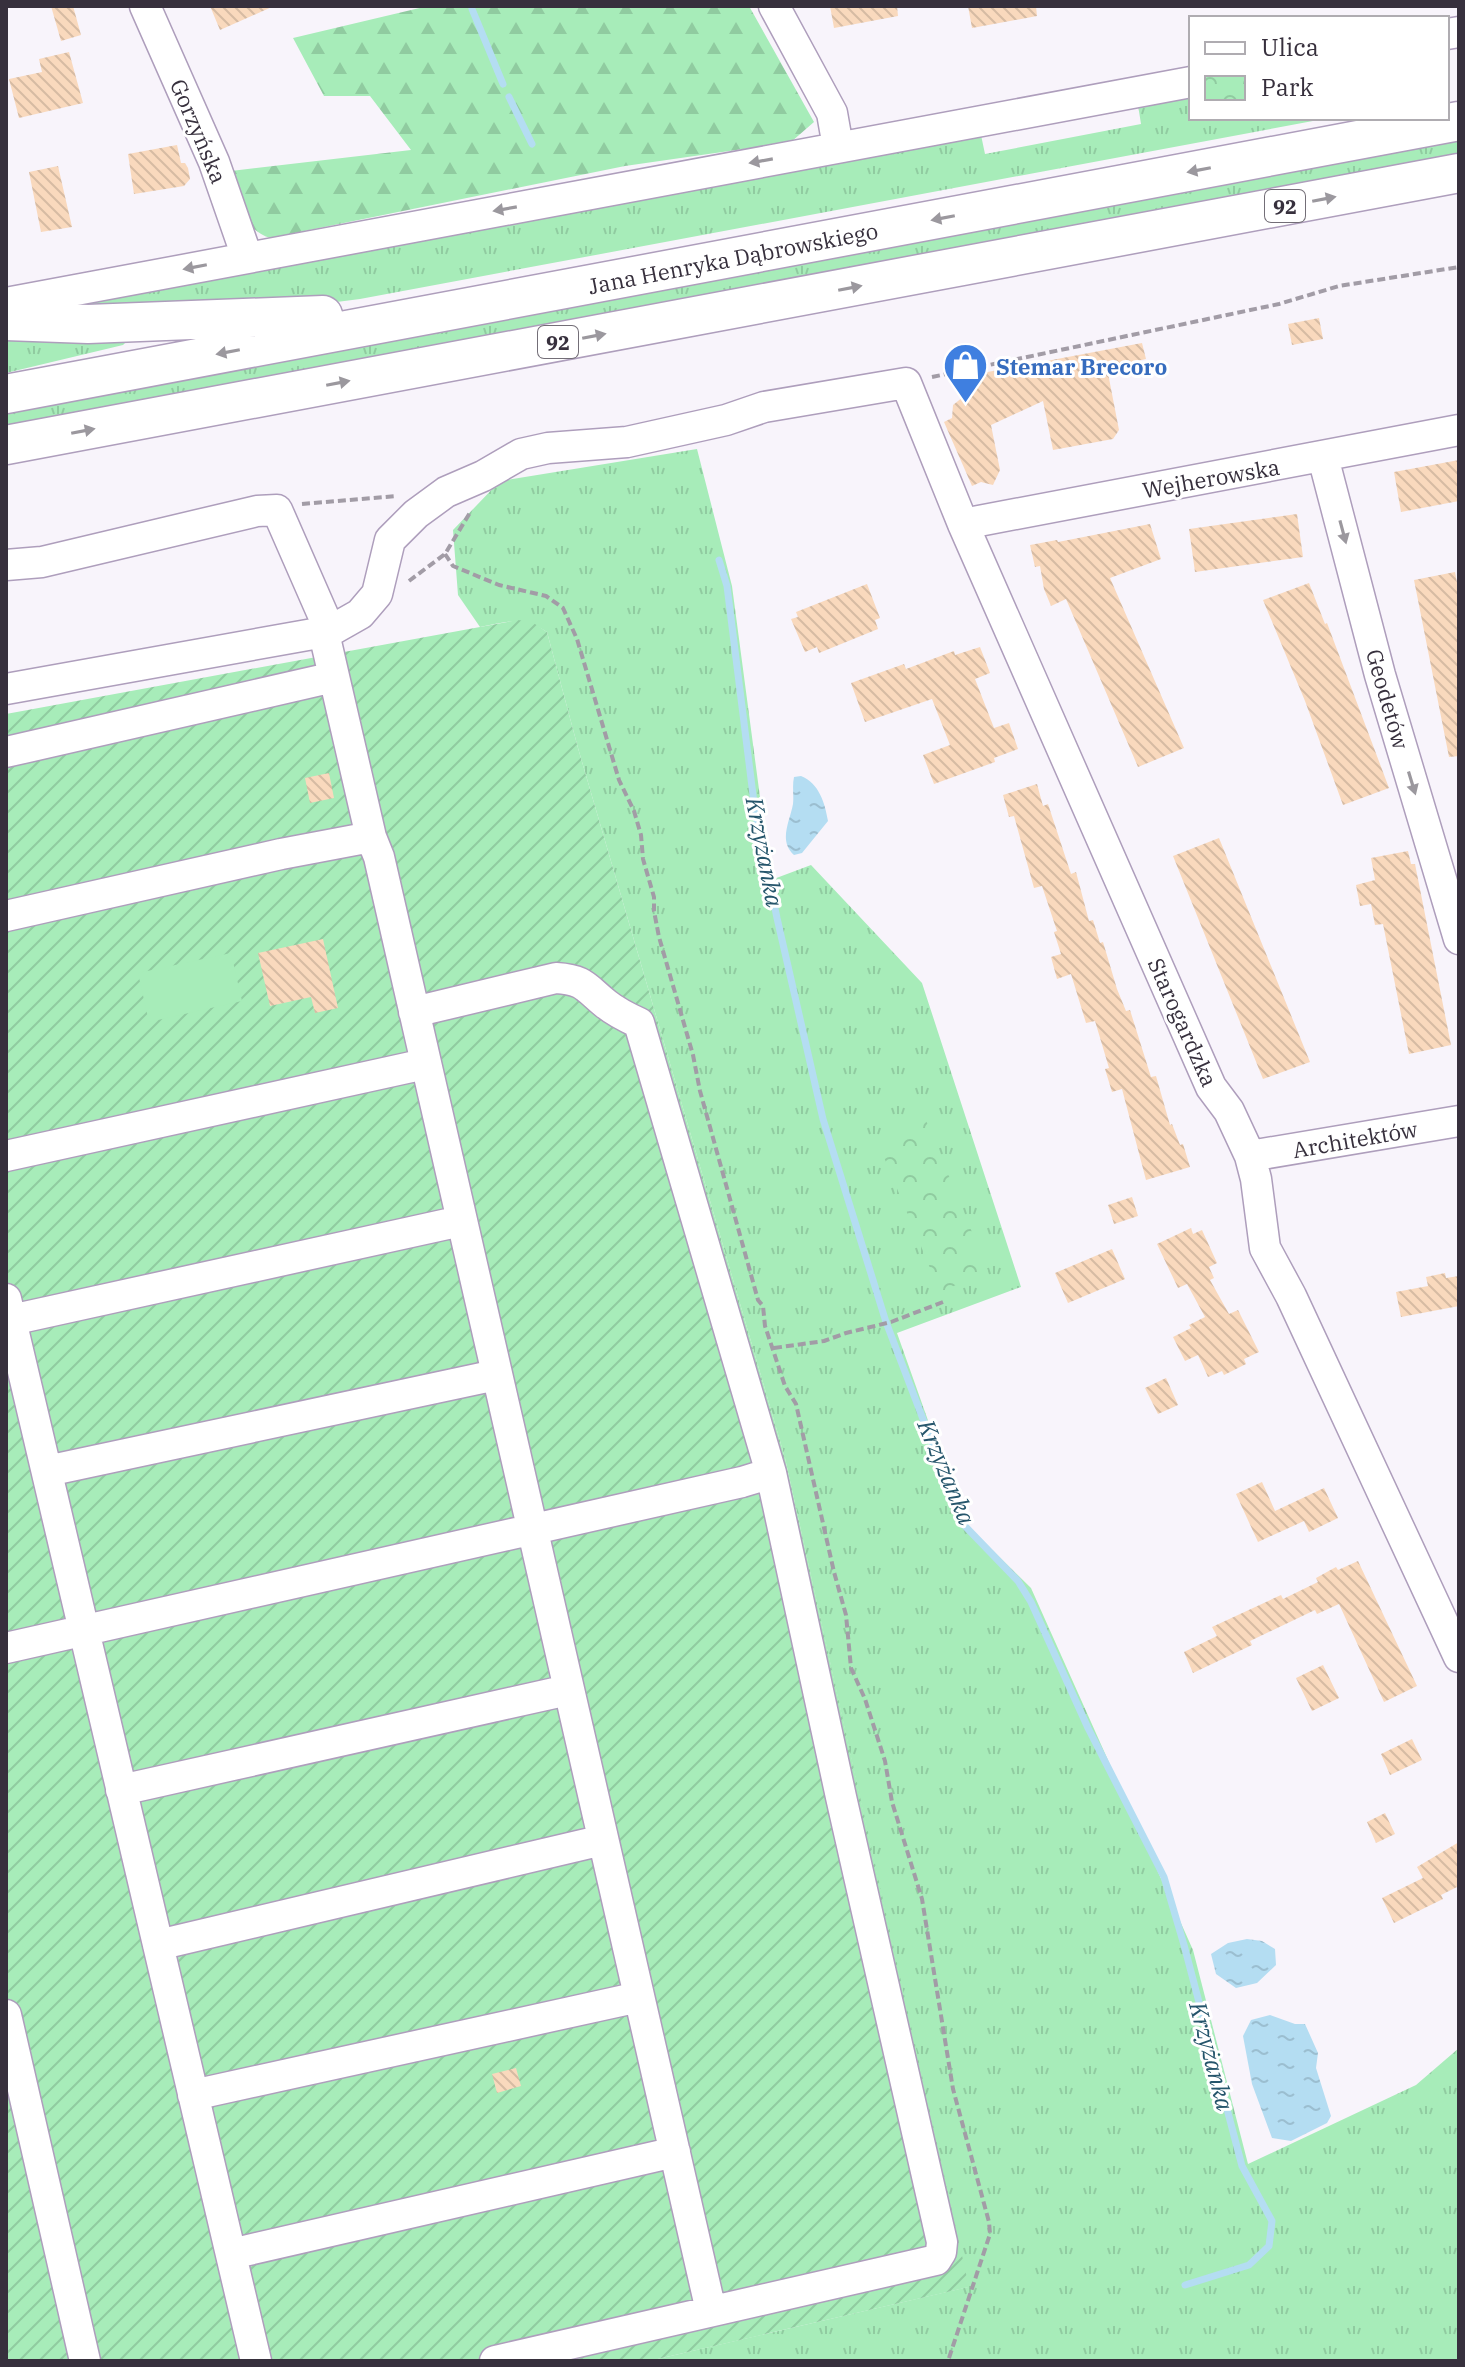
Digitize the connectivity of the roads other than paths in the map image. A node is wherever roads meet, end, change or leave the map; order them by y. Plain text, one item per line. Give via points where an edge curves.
1 (145, 6) edge
2 (774, 6) edge
3 (1189, 82) edge
4 (1459, 121) edge
5 (838, 147) junction
6 (1459, 173) edge
7 (247, 257) junction
8 (6, 303) edge
9 (470, 307) junction
10 (6, 321) edge
11 (6, 394) edge
12 (1459, 430) edge
13 (6, 445) edge
14 (1323, 457) junction
15 (963, 524) junction
16 (6, 565) edge
17 (327, 632) junction
18 (334, 677) junction
19 (6, 689) edge
20 (6, 752) edge
21 (371, 837) junction
22 (6, 916) edge
23 (1459, 939) edge
24 (414, 1012) junction
25 (425, 1064) junction
26 (1459, 1121) edge
27 (6, 1156) edge
28 (1250, 1156) junction
29 (461, 1221) junction
30 (8, 1309) edge
31 (496, 1375) junction
32 (47, 1471) junction
33 (771, 1473) junction
34 (531, 1529) junction
35 (84, 1631) junction
36 (6, 1648) edge
37 (1459, 1657) edge
38 (568, 1690) junction
39 (121, 1790) junction
40 (603, 1840) junction
41 (158, 1945) junction
42 (639, 1997) junction
43 (6, 2015) edge
44 (193, 2095) junction
45 (675, 2152) junction
46 (231, 2254) junction
47 (711, 2311) junction
48 (85, 2361) edge
49 (256, 2361) edge
50 (495, 2361) edge

1 - 7 street, Gorzyńska via 214,162
2 - 5 street via 832,113
3 - 5 street
4 -> 9 main road, Jana Henryka Dąbrowskiego / 92
5 -> 7 street
13 -> 6 main road, 92
7 -> 8 street
9 - 10 main road via 88,324
9 -> 11 main road, Jana Henryka Dąbrowskiego / 92
12 - 14 street, Wejherowska
14 - 15 street, Wejherowska
14 -> 23 street, Geodetów via 1380,675
15 - 17 street, Starogardzka via 906,383 764,407 627,442 521,454 446,492 390,540 377,594 360,614
15 - 28 street, Starogardzka via 1211,1087
16 - 17 street via 42,562 277,510
17 - 18 street
17 - 19 street
18 - 20 street
18 - 21 street
21 - 22 street
21 - 24 street
24 - 25 street
24 - 33 street via 556,978 584,983 604,1003 639,1023
25 - 27 street
25 - 29 street
26 - 28 street, Architektów
28 - 37 street, Starogardzka via 1265,1248
29 - 30 street
29 - 31 street
30 - 32 street
31 - 32 street
31 - 34 street
32 - 35 street
33 - 34 street
33 - 47 street via 942,2242 936,2260
34 - 35 street
34 - 38 street
35 - 36 street
35 - 39 street
38 - 39 street
38 - 40 street
39 - 41 street
40 - 41 street
40 - 42 street
41 - 44 street
42 - 44 street
42 - 45 street
43 - 48 street
44 - 46 street
45 - 46 street
45 - 47 street
46 - 49 street
47 - 50 street

